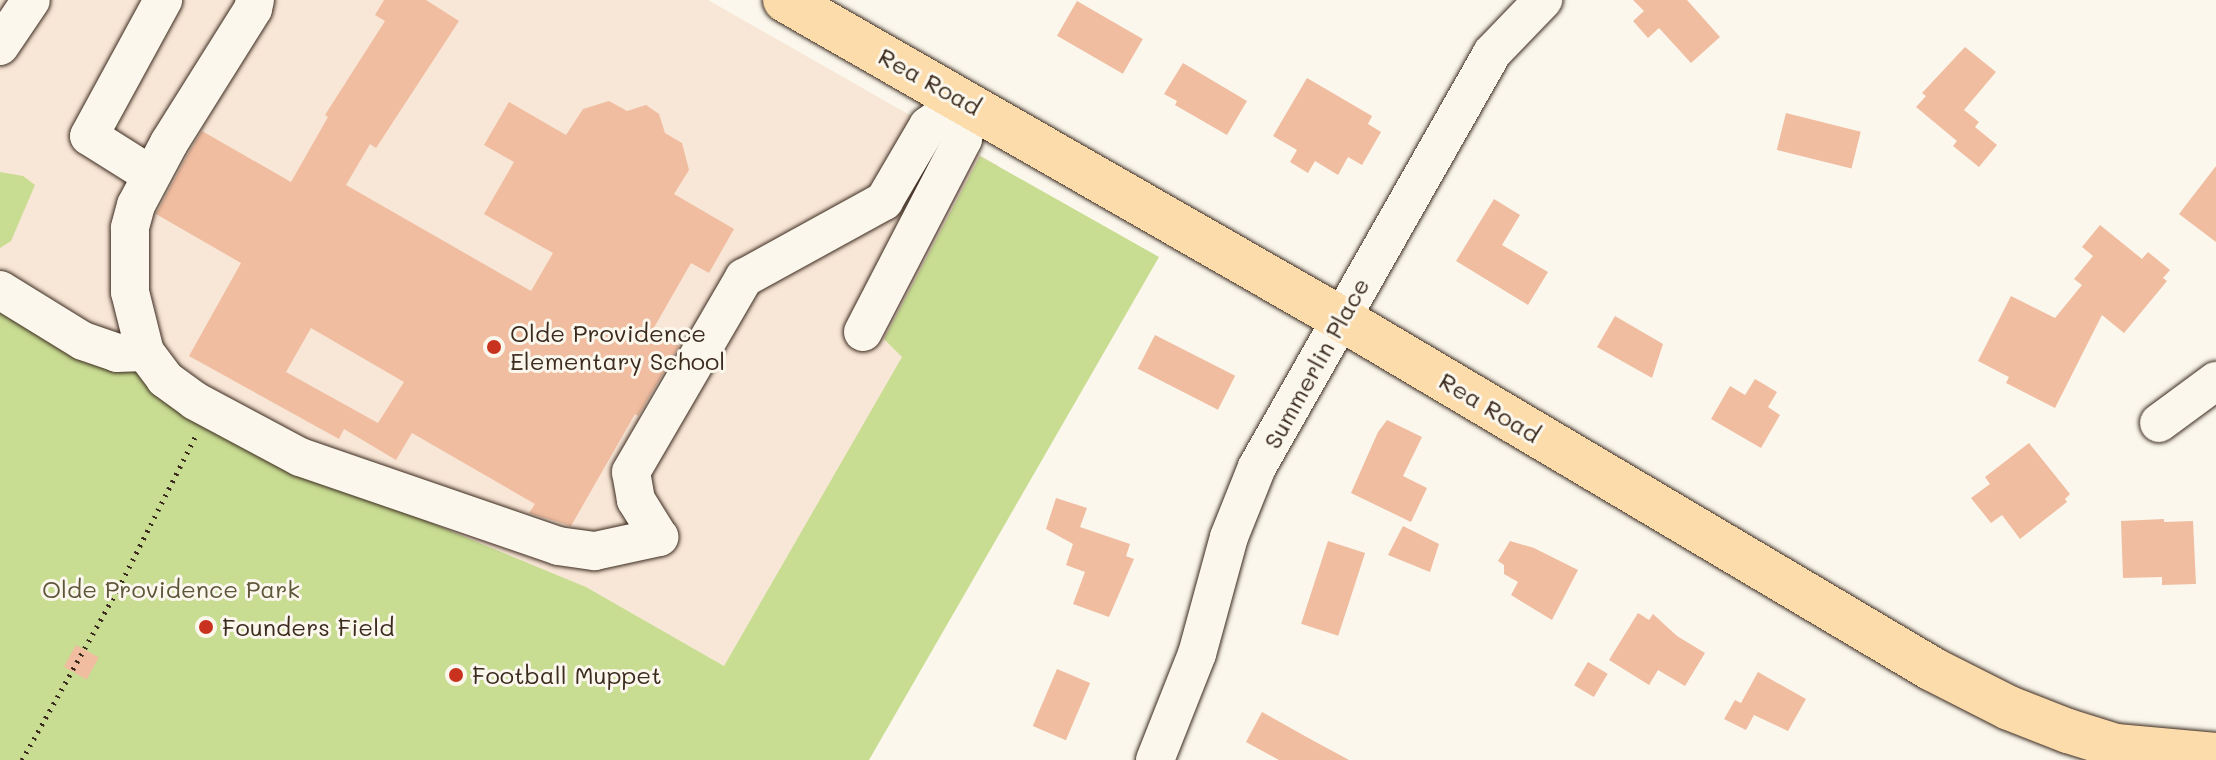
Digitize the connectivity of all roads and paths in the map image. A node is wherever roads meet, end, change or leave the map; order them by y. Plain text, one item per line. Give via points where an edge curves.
1 (31, 0) edge
2 (163, 0) edge
3 (255, 0) edge
4 (785, 0) edge
5 (1543, 0) edge
6 (0, 46) edge
7 (964, 100) junction
8 (151, 175) junction
9 (0, 290) edge
10 (1340, 318) junction
11 (863, 332) dead end
12 (145, 352) junction
13 (2216, 381) edge
14 (211, 410) junction
15 (2159, 423) dead end
16 (2216, 755) edge
17 (22, 760) edge
18 (1155, 760) edge

1 - 6 street
2 - 8 street via 89,136
3 - 8 street
4 - 7 main road, Rea Road
5 - 10 street, Summerlin Place via 1492,53
7 - 10 main road, Rea Road
7 - 11 street via 963,139
7 - 14 street via 928,126 884,201 744,278 631,472 636,500 659,537 595,551 558,546 300,457
8 - 12 street via 130,228 130,292
9 - 12 street via 83,341 117,353
10 - 16 main road, Rea Road via 1932,669 2009,708 2116,746
10 - 18 street, Summerlin Place via 1257,467 1229,537 1197,654
12 - 14 street via 165,379
13 - 15 street
14 - 17 path

